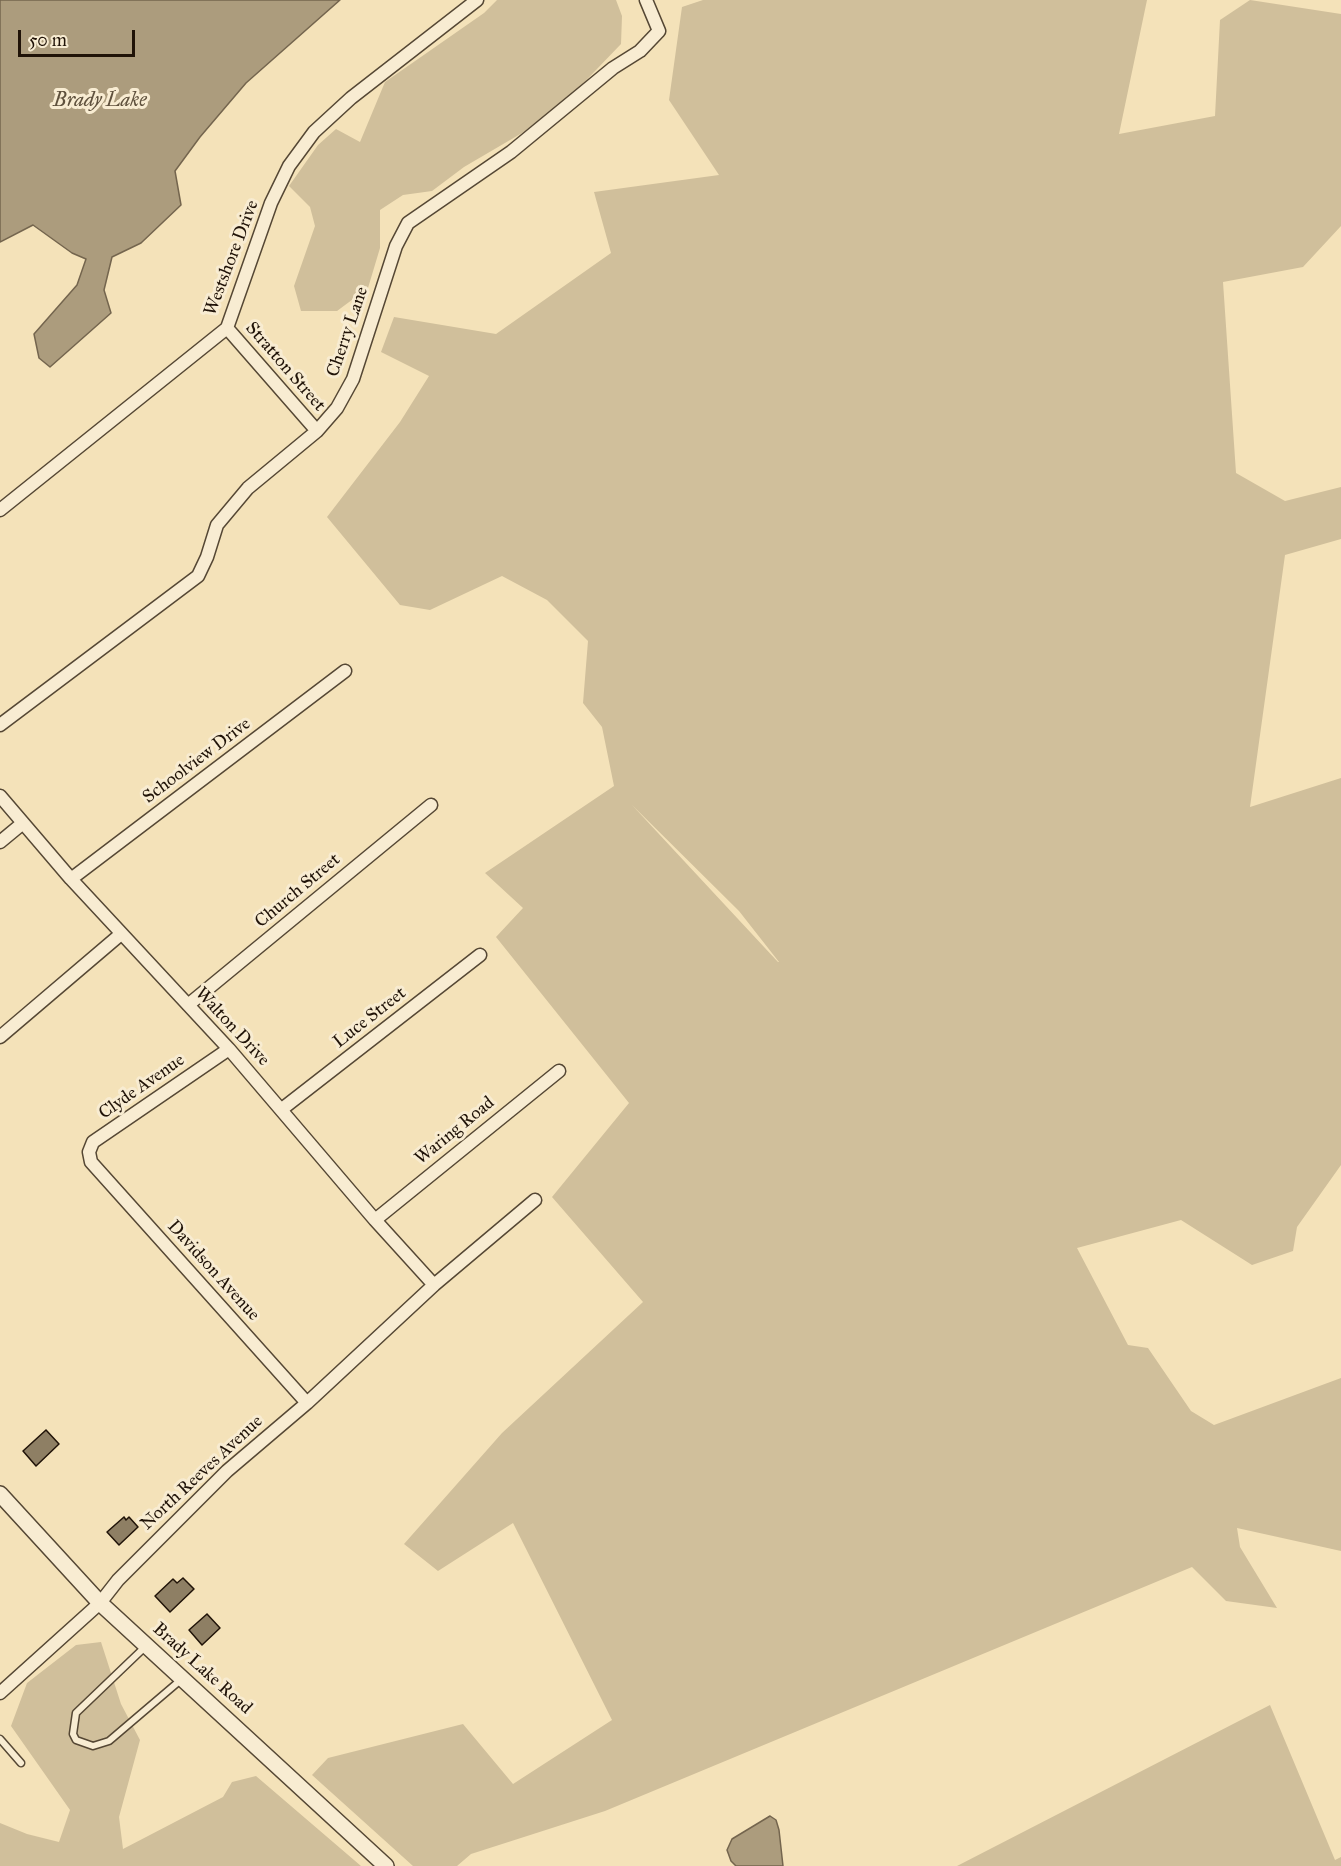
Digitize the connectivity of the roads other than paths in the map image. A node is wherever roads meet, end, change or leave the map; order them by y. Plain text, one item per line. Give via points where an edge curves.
1 (477, 0) edge
2 (646, 0) edge
3 (227, 327) junction
4 (317, 431) junction
5 (0, 510) edge
6 (345, 671) dead end
7 (0, 725) edge
8 (0, 796) edge
9 (431, 805) dead end
10 (23, 823) junction
11 (0, 842) edge
12 (71, 879) junction
13 (121, 934) junction
14 (480, 955) dead end
15 (188, 1005) junction
16 (0, 1037) edge
17 (229, 1049) junction
18 (559, 1071) dead end
19 (282, 1109) junction
20 (92, 1162) joint
21 (535, 1200) dead end
22 (375, 1220) junction
23 (434, 1285) junction
24 (307, 1403) junction
25 (0, 1494) edge
26 (100, 1603) junction
27 (147, 1645) junction
28 (183, 1678) junction
29 (0, 1693) edge
30 (0, 1739) edge
31 (21, 1763) dead end
32 (386, 1866) edge

1 - 3 street, Westshore Drive via 351,98 314,132 289,166 271,203
2 - 4 street, Cherry Lane via 659,31 640,51 613,68 511,152 408,223 396,246 354,379
3 - 4 street, Stratton Street
3 - 5 street, Westshore Drive
4 - 7 street, Cherry Lane via 248,488 217,525 198,576
6 - 12 street, Schoolview Drive
8 - 10 street, Walton Drive
9 - 15 street, Church Street
10 - 11 street
10 - 12 street, Walton Drive
12 - 13 street, Walton Drive
13 - 15 street, Walton Drive
13 - 16 street
14 - 19 street, Luce Street
15 - 17 street, Walton Drive
17 - 19 street, Walton Drive
17 - 20 street, Clyde Avenue via 93,1142 89,1152
18 - 22 street, Waring Road
19 - 22 street, Walton Drive
20 - 24 street, Davidson Avenue
21 - 23 street, North Reeves Avenue
22 - 23 street, Walton Drive
23 - 24 street, North Reeves Avenue
24 - 26 street, North Reeves Avenue via 168,1528
25 - 26 street, Brady Lake Road
26 - 27 street, Brady Lake Road
26 - 29 street, North Reeves Avenue
27 - 28 street, Brady Lake Road
27 - 28 lane via 76,1713 76,1740 93,1746 109,1741
28 - 32 street, Brady Lake Road
30 - 31 lane

